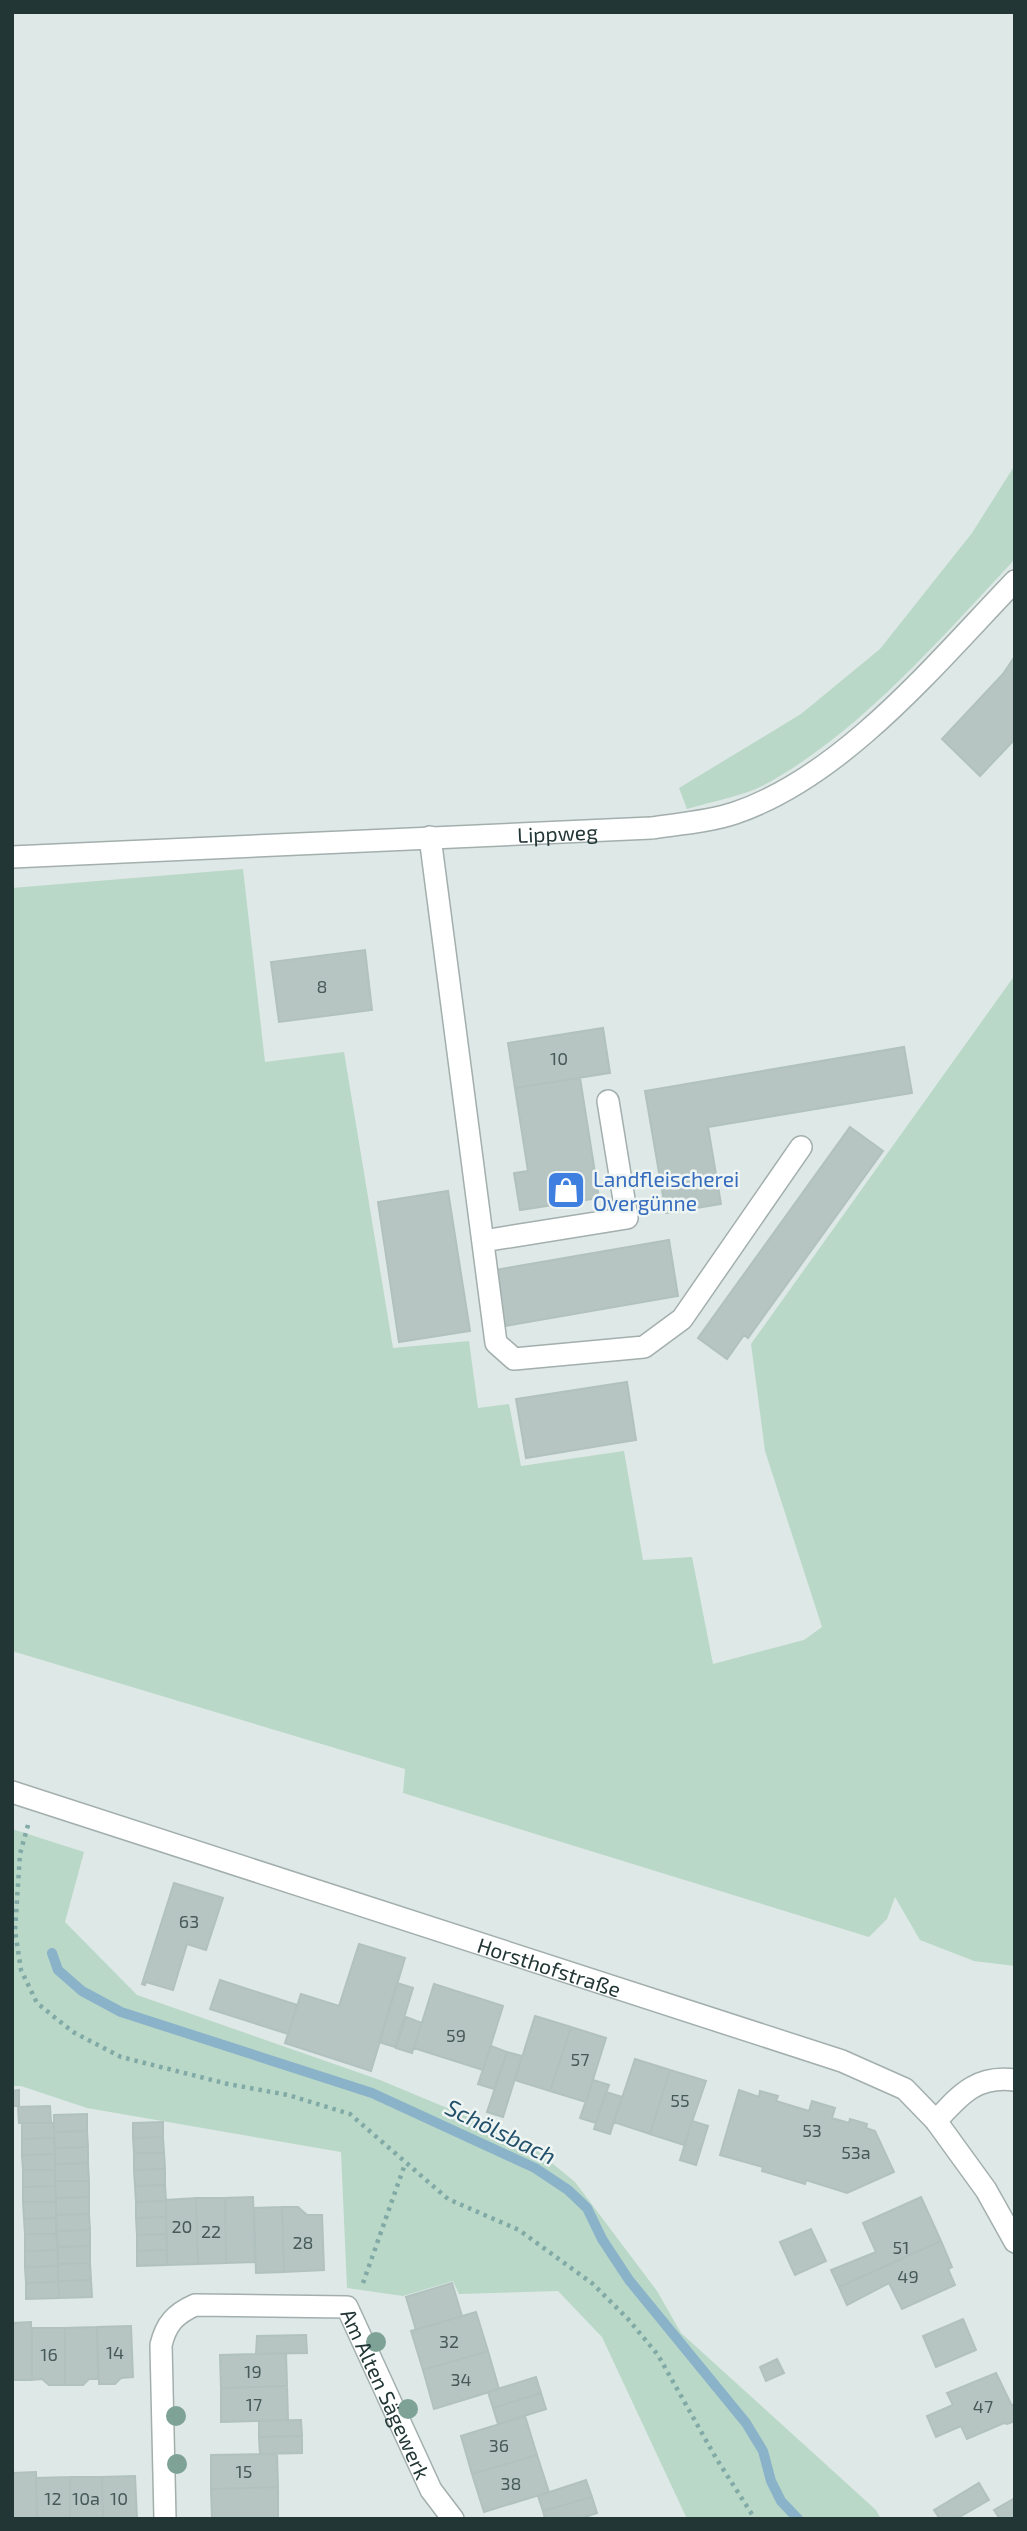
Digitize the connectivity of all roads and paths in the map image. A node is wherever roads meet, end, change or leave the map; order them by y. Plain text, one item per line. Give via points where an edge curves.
1 (1015, 581) edge
2 (430, 837) junction
3 (12, 857) edge
4 (608, 1101) dead end
5 (801, 1147) dead end
6 (483, 1241) junction
7 (12, 1791) edge
8 (35, 1798) junction
9 (1015, 2080) edge
10 (936, 2121) junction
11 (405, 2164) junction
12 (1015, 2242) edge
13 (347, 2307) junction
14 (165, 2519) edge
15 (453, 2519) edge
16 (755, 2519) edge

1 - 2 street, Lippweg via 854,743 777,796 733,814 651,828
2 - 3 street, Lippweg
2 - 6 street
4 - 6 street via 627,1218
5 - 6 street via 682,1319 644,1347 514,1359 496,1343
7 - 8 street, Horsthofstraße
8 - 10 street, Horsthofstraße via 842,2061 905,2089
8 - 11 path via 20,1854 15,1931 21,1970 37,2003 73,2032 121,2057 350,2114
9 - 10 street via 997,2078 962,2092
10 - 12 street, Horsthofstraße via 986,2190
11 - 13 path via 364,2281
11 - 16 path via 448,2199 519,2230 593,2284 628,2319 658,2355
13 - 14 street, Am Alten Sägewerk via 195,2305 177,2314 164,2331 161,2345
13 - 15 street, Am Alten Sägewerk via 431,2490

